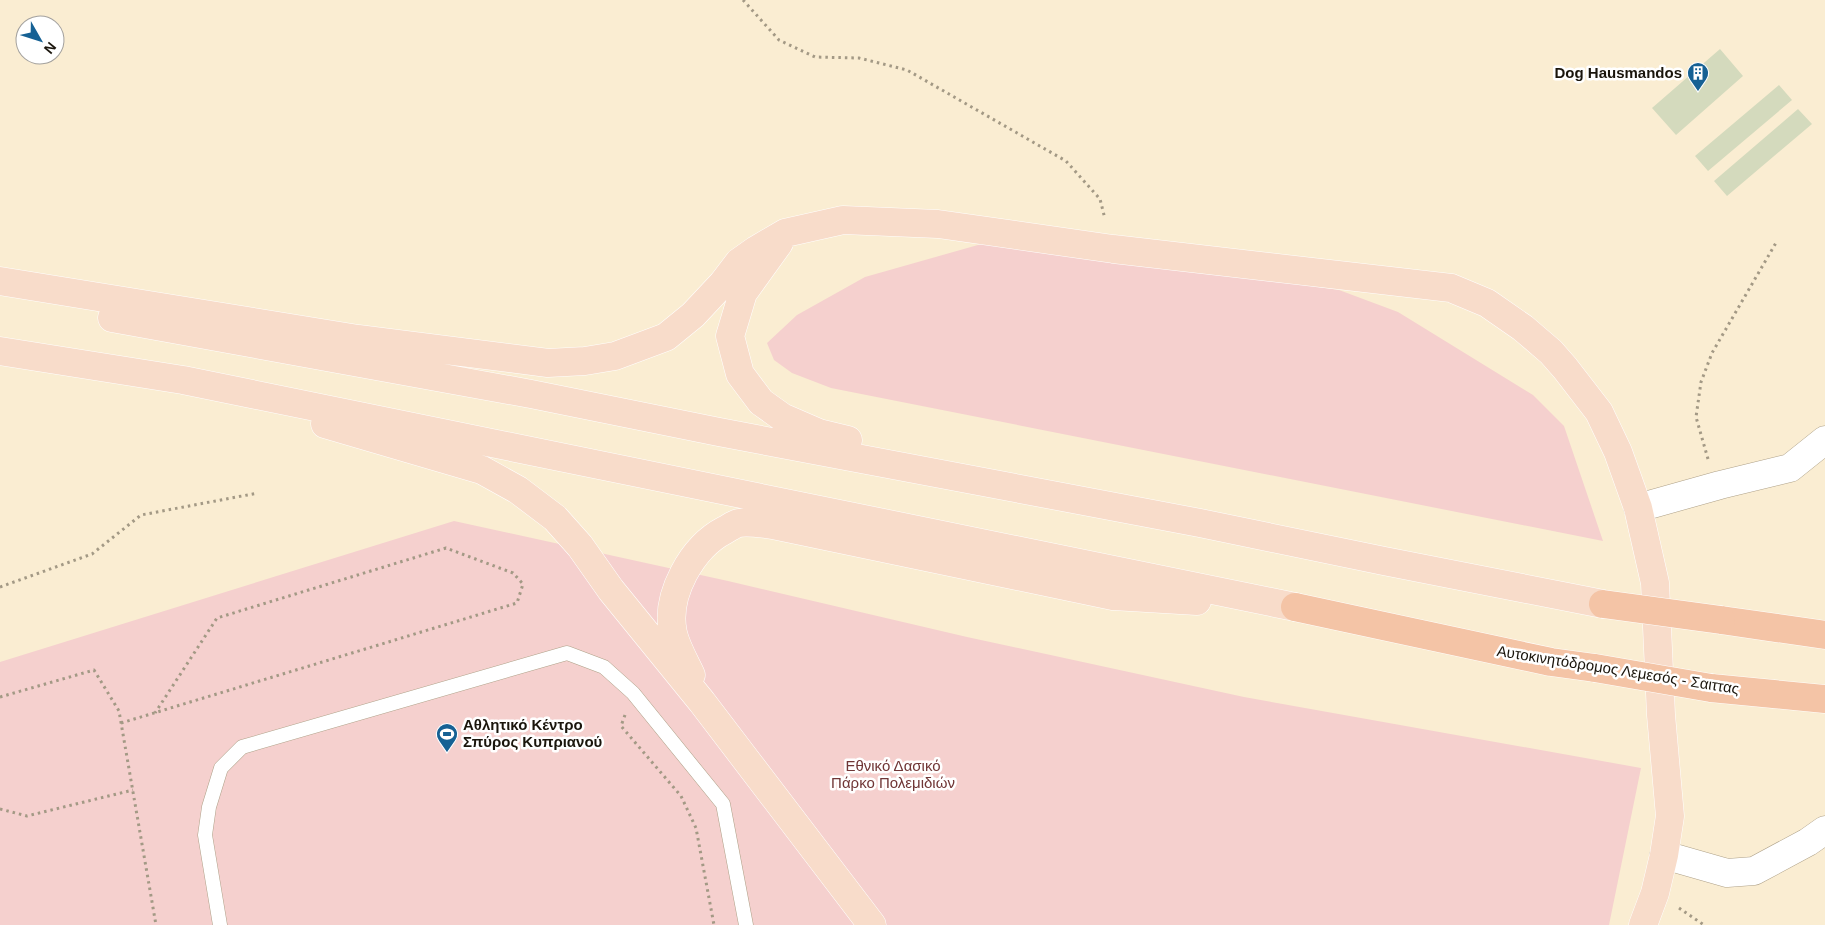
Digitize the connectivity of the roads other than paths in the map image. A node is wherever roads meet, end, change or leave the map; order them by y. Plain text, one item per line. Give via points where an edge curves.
1 (785, 233) junction
2 (0, 281) edge
3 (0, 297) edge
4 (0, 351) edge
5 (183, 380) junction
6 (1825, 440) edge
7 (1638, 508) junction
8 (1200, 523) junction
9 (1603, 604) joint
10 (1295, 607) junction
11 (1825, 635) edge
12 (1825, 699) edge
13 (702, 702) junction
14 (1825, 830) edge
15 (1664, 855) junction
16 (220, 925) edge
17 (746, 925) edge
18 (872, 925) edge
19 (1643, 925) edge

1 - 2 main road via 739,262 693,315 666,337 615,356 576,362 548,363 358,339
1 - 7 main road via 844,220 938,224 1113,249 1451,288 1487,303 1551,352 1599,412 1618,452
1 - 8 main road via 743,293 730,336 740,374 761,402 782,417 819,433
3 - 8 main road via 531,394
4 - 5 main road
5 - 10 main road
5 - 13 main road via 482,470 518,490 555,518 580,546 611,590
6 - 7 street via 1790,468
7 - 15 main road via 1655,583 1661,716 1670,816
8 - 9 main road
9 - 11 highway, bridge
10 - 12 highway, Αυτοκινητόδρομος Λεμεσός - Σαιττας, bridge via 1551,662 1711,688
10 - 13 main road via 1113,596 773,524 738,523 703,546 688,565 678,583 673,607 673,633
13 - 18 main road
14 - 15 street via 1754,871 1727,873
15 - 19 main road
16 - 17 lane via 205,835 209,807 221,768 242,747 567,653 604,667 633,693 723,804

